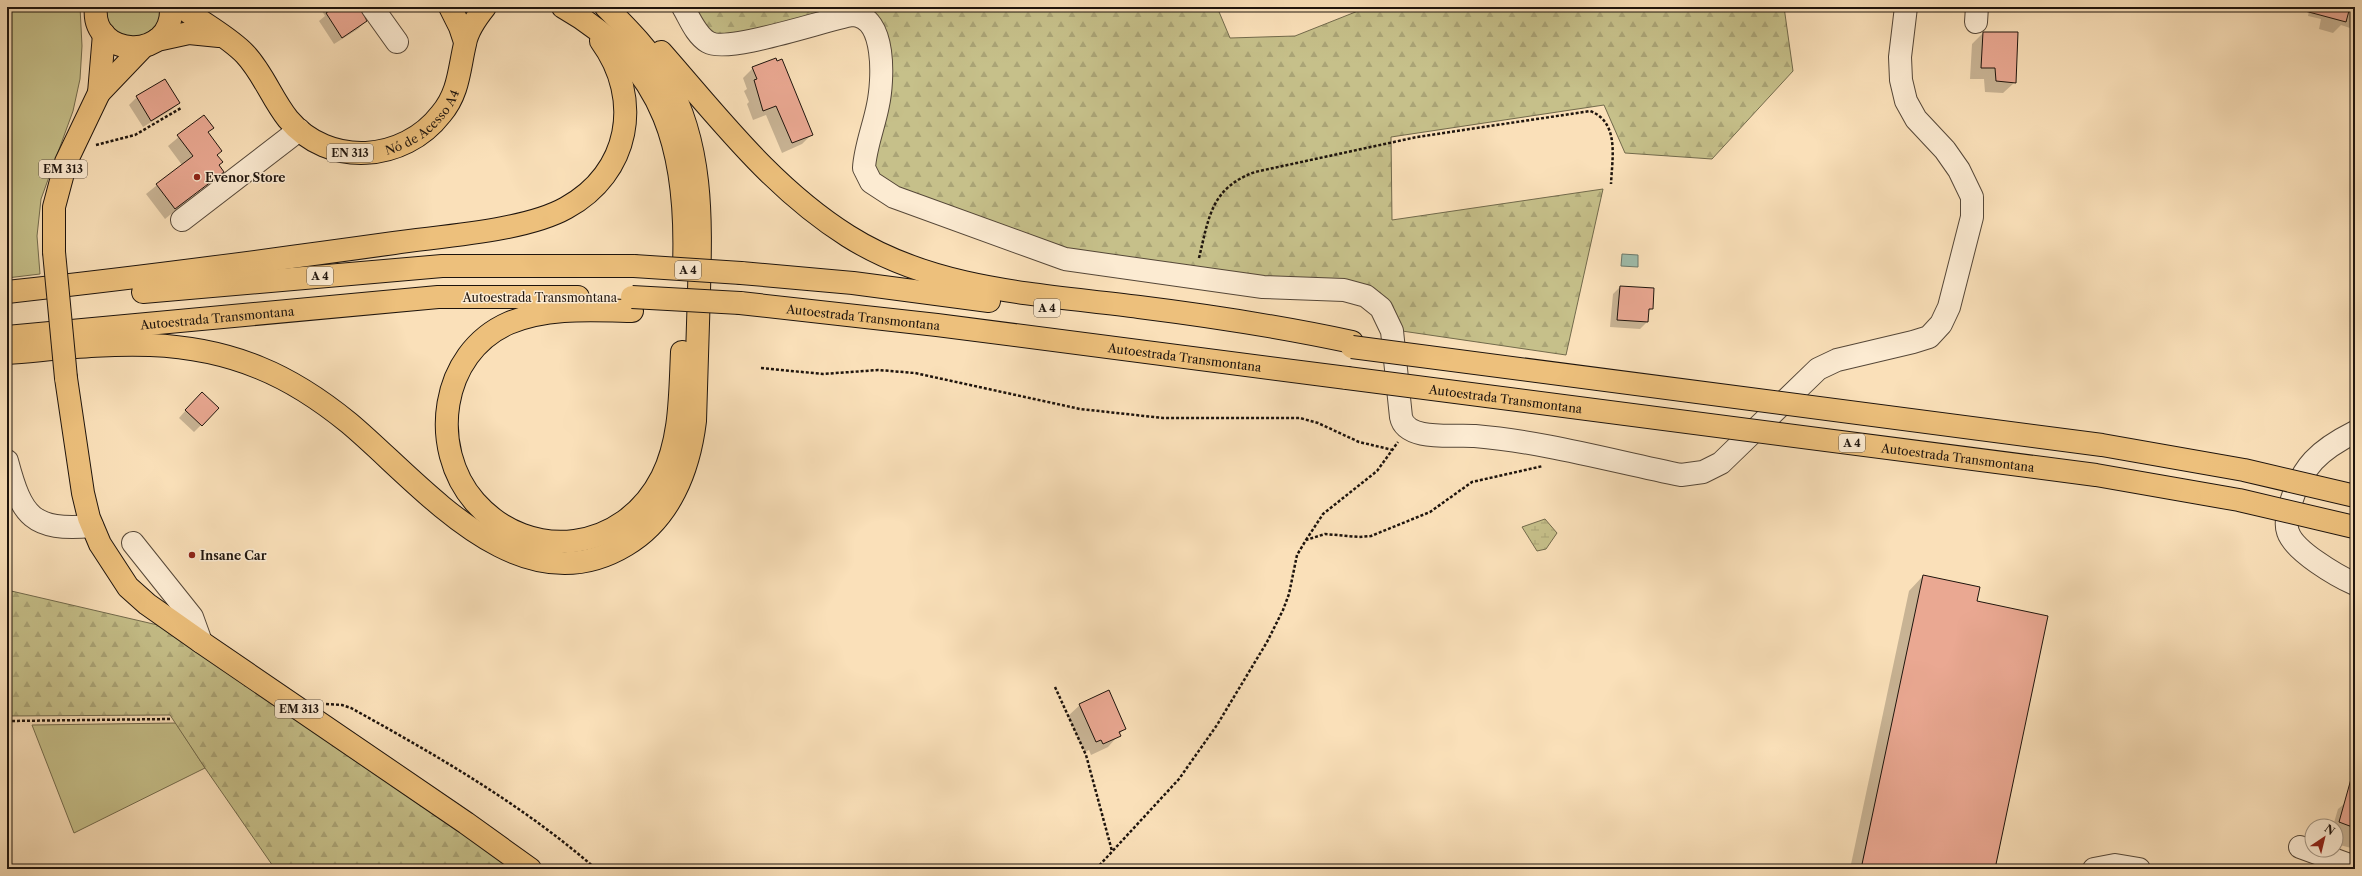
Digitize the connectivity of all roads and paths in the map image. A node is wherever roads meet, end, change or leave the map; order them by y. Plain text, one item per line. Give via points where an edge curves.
1 (96, 7) edge
2 (171, 7) edge
3 (182, 7) edge
4 (372, 7) edge
5 (450, 7) edge
6 (485, 7) edge
7 (563, 7) edge
8 (606, 7) edge
9 (612, 7) edge
10 (683, 7) edge
11 (1906, 7) edge
12 (582, 19) junction
13 (104, 34) junction
14 (221, 36) junction
15 (397, 42) dead end
16 (465, 42) junction
17 (150, 44) junction
18 (99, 93) junction
19 (181, 108) dead end
20 (299, 130) junction
21 (70, 152) junction
22 (1611, 184) dead end
23 (182, 220) dead end
24 (1195, 276) junction
25 (7, 292) edge
26 (632, 304) junction
27 (7, 306) edge
28 (7, 337) edge
29 (1352, 345) junction
30 (7, 353) edge
31 (761, 368) dead end
32 (1407, 428) junction
33 (2355, 432) edge
34 (1393, 450) junction
35 (1570, 450) junction
36 (7, 461) edge
37 (2355, 496) edge
38 (92, 526) junction
39 (2355, 527) edge
40 (1306, 540) junction
41 (133, 543) dead end
42 (2355, 584) edge
43 (201, 642) junction
44 (1055, 687) dead end
45 (300, 710) junction
46 (172, 719) dead end
47 (7, 721) edge
48 (2300, 847) dead end
49 (1112, 851) junction
50 (2355, 867) edge
51 (530, 869) edge
52 (596, 869) edge
53 (1096, 869) edge
54 (2094, 869) edge
55 (2139, 869) edge

1 - 13 main road via 98,23
2 - 17 main road via 169,22 164,32
3 - 14 main road, EN 313
4 - 15 street
5 - 16 main road
6 - 16 main road, EN 313
7 - 12 main road
8 - 30 main road via 647,52 672,91 685,124 695,161 701,219 695,421 690,451 681,479 666,507 644,532 621,548 593,560 561,562 529,558 498,546 455,517 317,399 262,369 221,354 181,346 140,344
9 - 29 main road via 629,17 646,34 765,171 789,193 846,235 906,266 940,277 991,287 1226,318
10 - 24 street via 702,38 718,46 848,16 859,16 874,28 879,52 879,98 864,168 867,178 876,187 894,197 1056,256 1079,262
11 - 35 street via 1900,57 1901,80 1906,101 1916,119 1945,150 1959,170 1972,197 1972,217 1953,298 1941,324 1922,340 1848,357 1818,369 1728,457 1703,472 1681,475
12 - 25 main road via 597,35 617,67 625,94 625,125 616,154 602,178 584,196 557,212 527,222 461,233 157,276
12 - 26 main road via 618,46 639,71 664,115 678,159 685,243 678,426 662,478 637,510 613,529 578,542 551,542 523,535 500,523 486,513 468,493 459,479 448,449 448,402 454,380 463,364 472,351 494,331 531,315
13 - 17 main road, EN 313 via 122,46 132,48
13 - 18 main road, EM 313
14 - 17 main road, EN 313 via 189,33
14 - 20 main road, Nó de Acesso A4 / EN 313 via 240,49 250,61 284,114
16 - 20 main road, Nó de Acesso A4 / EN 313 via 458,81 447,106 429,128 404,146 376,152 344,152 326,146
17 - 18 main road, EM 313
18 - 21 main road, EM 313
19 - 21 path via 135,135
20 - 23 street
21 - 38 main road, EM 313, bridge via 54,207 54,252 66,378 83,493
22 - 24 path via 1611,135 1603,119 1590,111 1425,135 1375,145 1256,172 1228,185 1217,198 1212,210
24 - 32 street via 1279,289 1349,290 1371,299 1381,308 1392,331 1401,417
26 - 28 main road, Autoestrada Transmontana / A 4 via 438,297
26 - 39 main road, Autoestrada Transmontana / A 4, bridge via 884,318 1180,356 2088,474 2239,500
27 - 29 main road, A 4, bridge via 442,266 634,266 853,284
29 - 37 main road, A 4, bridge via 1418,356 2102,445 2244,470
31 - 34 path via 823,374 878,370 915,373 1080,409 1163,418 1300,418 1318,423 1359,442
32 - 34 path
32 - 35 street via 1418,433 1478,436
33 - 42 street via 2322,451 2308,465 2292,497 2287,524 2288,532 2298,547
34 - 40 path via 1372,476 1324,514
35 - 40 path via 1563,458 1536,468 1472,482 1430,512 1387,531 1359,537 1325,534
36 - 38 street via 17,495 32,515 57,527
38 - 43 main road, EM 313 via 110,562 128,587 147,604
40 - 49 path via 1297,555 1283,610 1267,642 1217,725 1179,779
41 - 43 street via 192,617
43 - 45 main road, EM 313
44 - 49 path via 1086,755
45 - 51 main road, EM 313
45 - 52 path via 328,704 351,708 519,808
46 - 47 path
48 - 50 street
49 - 53 path
54 - 55 street via 2116,865

